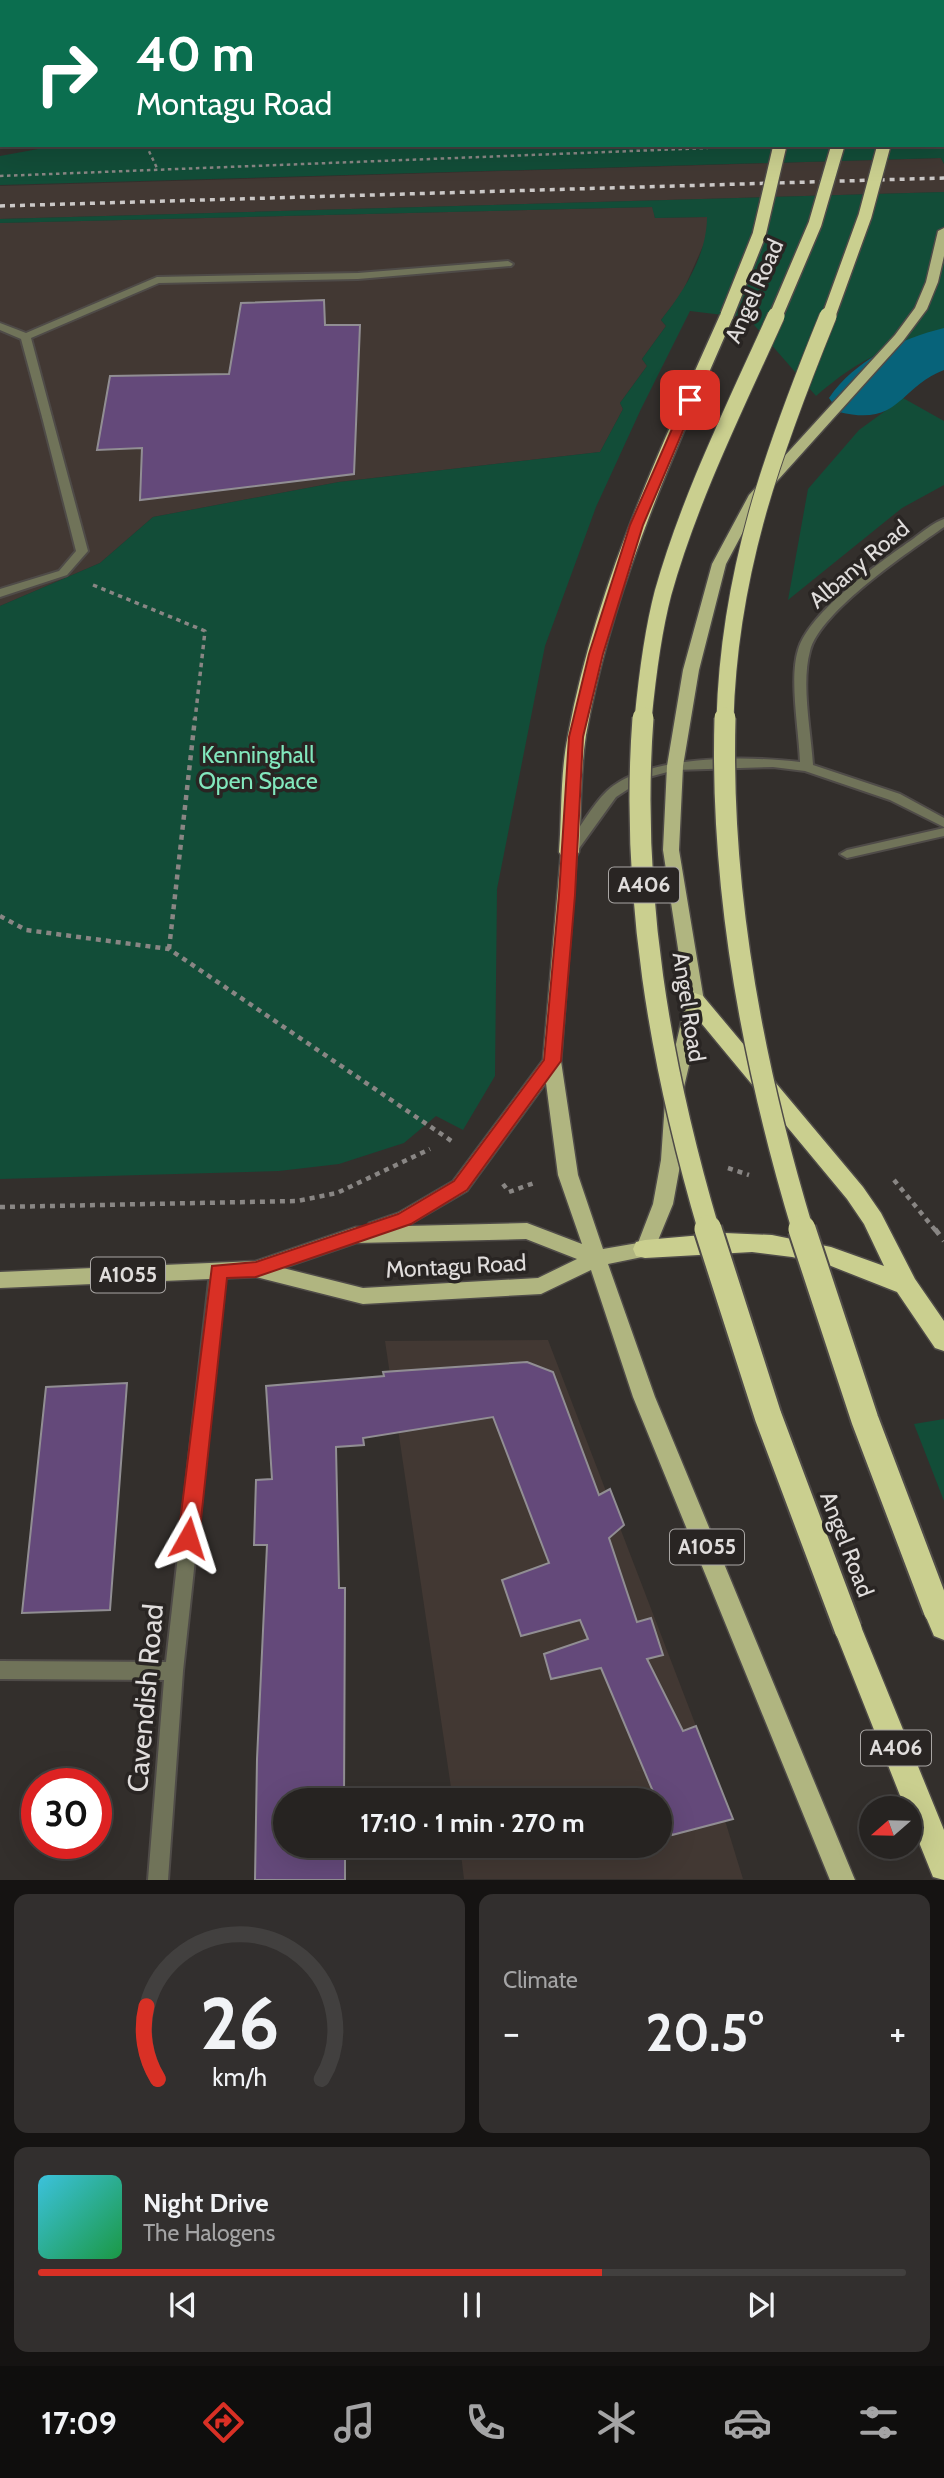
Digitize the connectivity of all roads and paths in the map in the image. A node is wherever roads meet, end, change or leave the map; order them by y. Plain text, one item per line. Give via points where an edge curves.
1 (147, 147) edge
2 (780, 147) edge
3 (837, 147) edge
4 (883, 147) edge
5 (708, 148) dead end
6 (157, 168) junction
7 (0, 176) edge
8 (944, 230) edge
9 (508, 264) dead end
10 (0, 326) edge
11 (26, 337) junction
12 (944, 522) edge
13 (63, 573) junction
14 (0, 593) edge
15 (675, 766) junction
16 (807, 767) junction
17 (944, 823) edge
18 (944, 832) edge
19 (569, 852) junction
20 (847, 854) dead end
21 (0, 916) edge
22 (169, 949) junction
23 (695, 1001) junction
24 (552, 1061) junction
25 (447, 1138) dead end
26 (430, 1149) dead end
27 (541, 1181) dead end
28 (894, 1181) dead end
29 (502, 1182) dead end
30 (0, 1207) edge
31 (356, 1235) junction
32 (944, 1241) edge
33 (645, 1249) junction
34 (597, 1258) junction
35 (256, 1269) junction
36 (218, 1272) junction
37 (0, 1280) edge
38 (906, 1285) junction
39 (944, 1341) edge
40 (940, 1618) edge
41 (0, 1670) edge
42 (174, 1671) junction
43 (944, 1867) edge
44 (158, 1880) edge
45 (844, 1880) edge

1 - 6 path
2 - 19 highway, bridge via 759,235 636,525 596,654 576,737
3 - 43 highway, Angel Road / A406, bridge via 813,231 709,461 678,544 649,670 641,746 641,822 649,944 663,1048 685,1145 767,1419
4 - 40 highway, bridge via 861,234 769,467 741,578 726,663 722,751 731,889 747,997 786,1177 830,1322
5 - 6 path
6 - 7 path
8 - 15 main road, Angel Road / A406 via 921,309 754,498 719,564 691,670
9 - 11 street via 358,276 157,280
10 - 11 street
11 - 13 street via 82,551
12 - 16 street, Albany Road via 826,615 810,636 802,658
13 - 14 street
13 - 22 path via 205,631
15 - 16 street via 773,763
15 - 19 street via 640,775 611,794
15 - 23 main road, Angel Road / A406 via 671,850
16 - 17 street via 895,797
18 - 20 street
19 - 24 main road
21 - 22 path via 26,930
22 - 25 path
23 - 33 main road via 675,1087 663,1204
23 - 38 highway via 855,1193
24 - 31 main road, A1055 via 460,1185 405,1219
24 - 34 main road via 568,1175
26 - 30 path via 337,1193 297,1201
27 - 29 path via 509,1192
28 - 32 path
31 - 34 main road, Montagu Road / A1055 via 527,1231
31 - 35 main road, Montagu Road / A1055
33 - 34 main road, A1055
33 - 38 highway via 752,1243 803,1249 846,1259
34 - 35 main road, Montagu Road / A1055 via 541,1286 363,1296
34 - 45 main road, A1055 via 645,1397
35 - 36 main road, Montagu Road / A1055
36 - 37 main road, Montagu Road / A1055
36 - 42 street, Cavendish Road
38 - 39 highway
41 - 42 street
42 - 44 street, Cavendish Road

